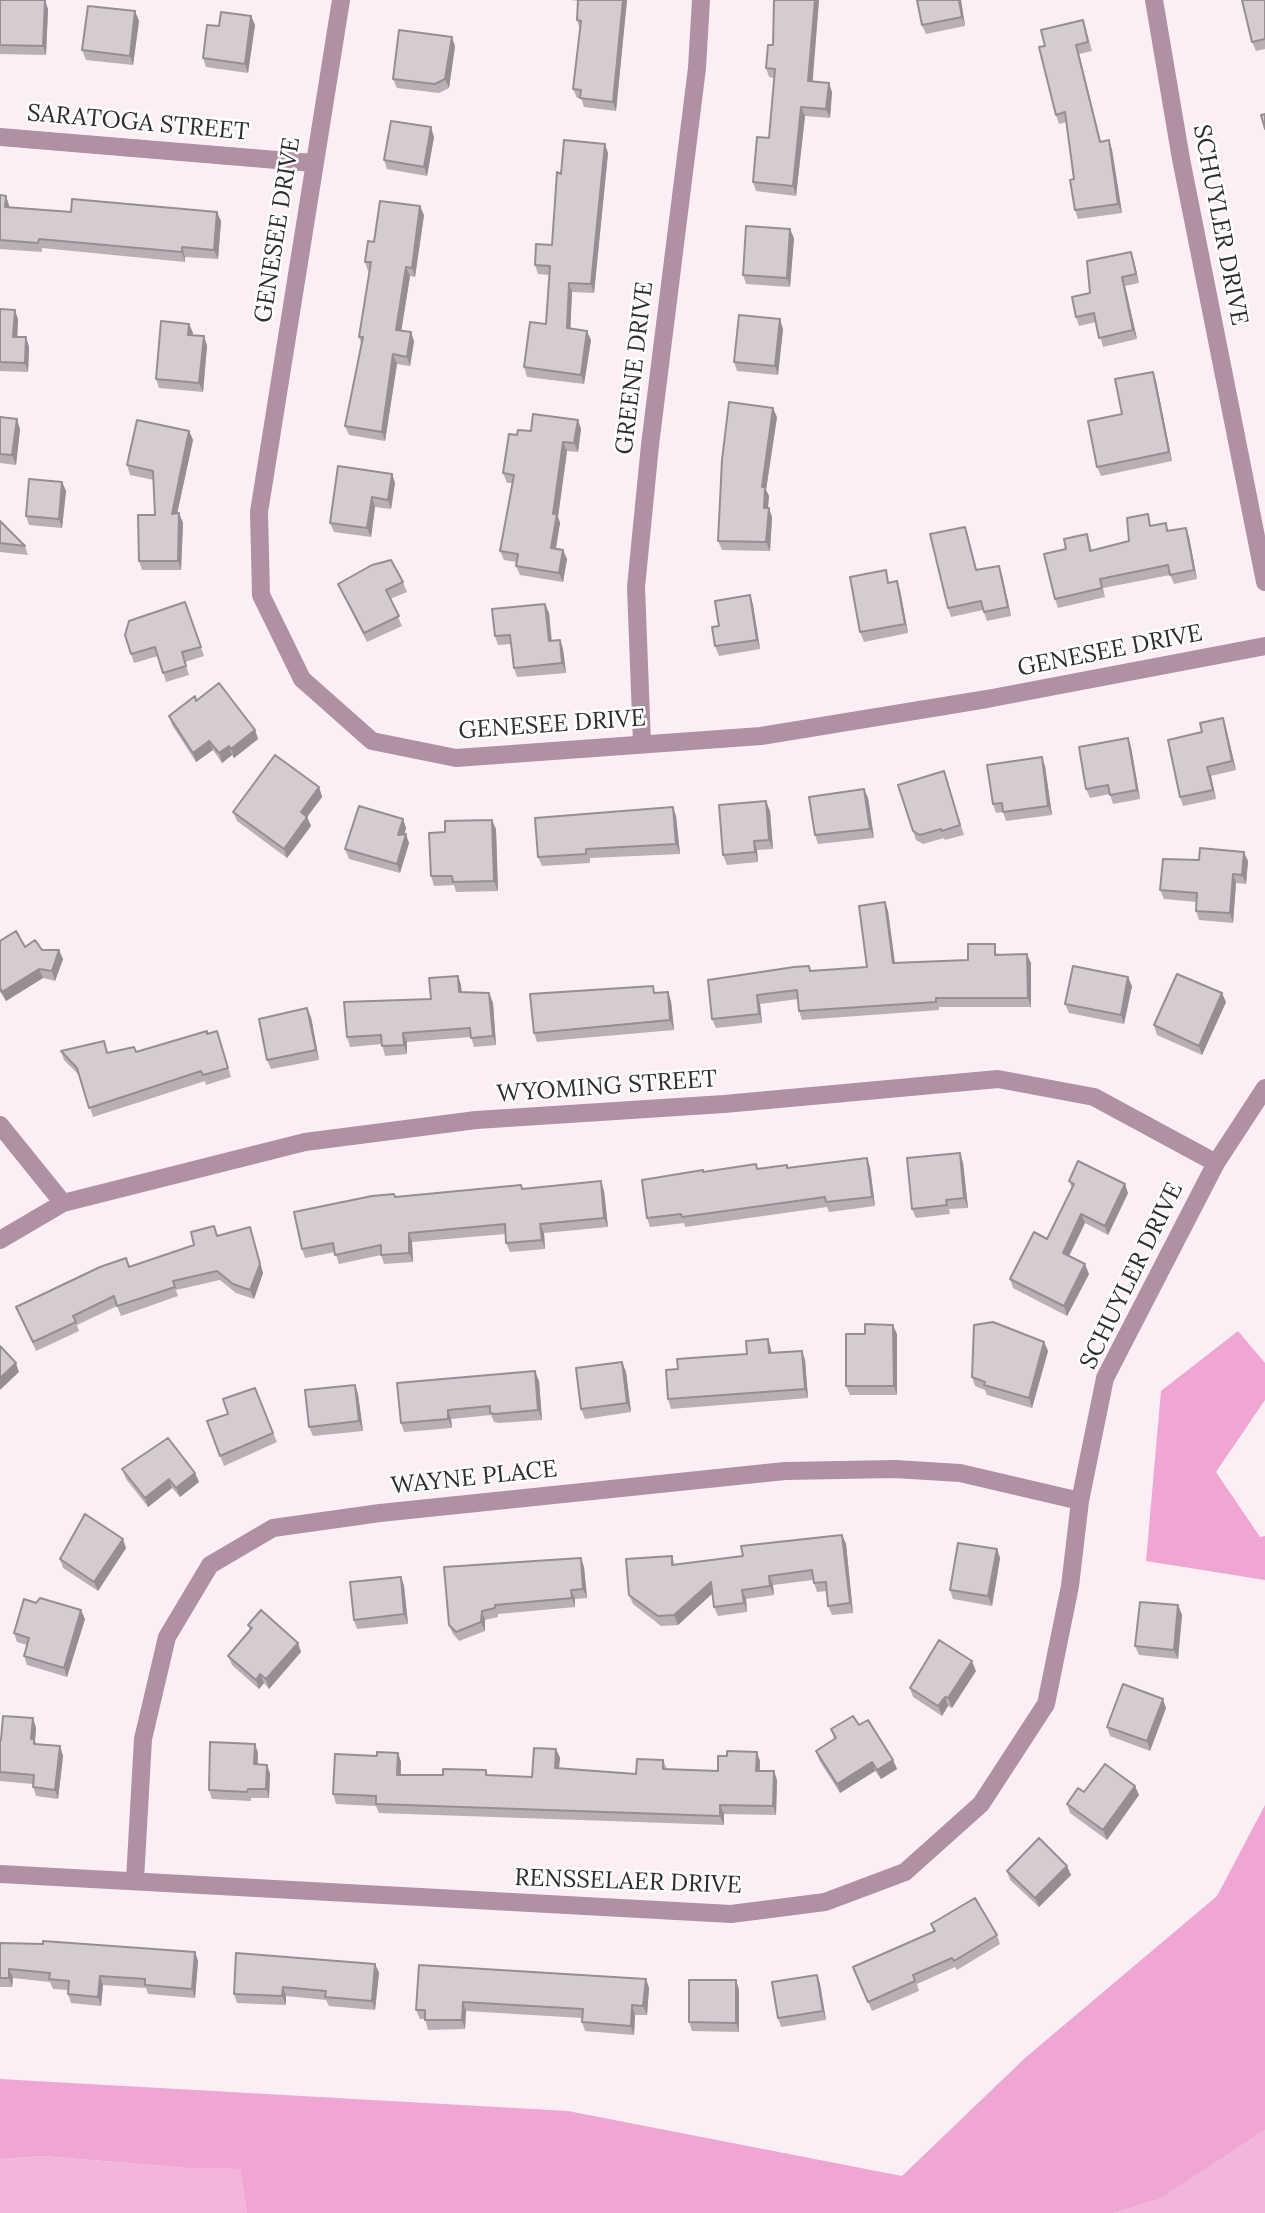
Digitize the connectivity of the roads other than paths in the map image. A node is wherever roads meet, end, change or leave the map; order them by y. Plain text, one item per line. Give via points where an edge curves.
1 (341, 0) edge
2 (701, 0) edge
3 (1154, 0) edge
4 (0, 137) edge
5 (313, 163) junction
6 (1265, 582) edge
7 (1265, 646) edge
8 (642, 743) junction
9 (1265, 1088) edge
10 (0, 1125) edge
11 (1216, 1163) junction
12 (63, 1203) junction
13 (0, 1240) edge
14 (1080, 1501) junction
15 (0, 1874) edge
16 (135, 1880) junction

1 - 5 street, GENESEE DRIVE
2 - 8 street, GREENE DRIVE via 697,68 636,587
3 - 6 street, SCHUYLER DRIVE
4 - 5 street, SARATOGA STREET
5 - 8 street, GENESEE DRIVE via 307,225 258,512 261,595 302,679 372,741 456,758
7 - 8 street, GENESEE DRIVE via 761,736
9 - 11 street, SCHUYLER DRIVE
10 - 12 street
11 - 12 street, WYOMING STREET via 1094,1097 998,1079 477,1121 305,1142
11 - 14 street, SCHUYLER DRIVE via 1105,1378
12 - 13 street, WYOMING STREET
14 - 16 street, RENSSELAER DRIVE via 1070,1586 1046,1704 981,1804 905,1872 825,1902 732,1914
14 - 16 street, WAYNE PLACE via 960,1473 785,1471 272,1528 210,1565 167,1637 143,1739
15 - 16 street, RENSSELAER DRIVE

